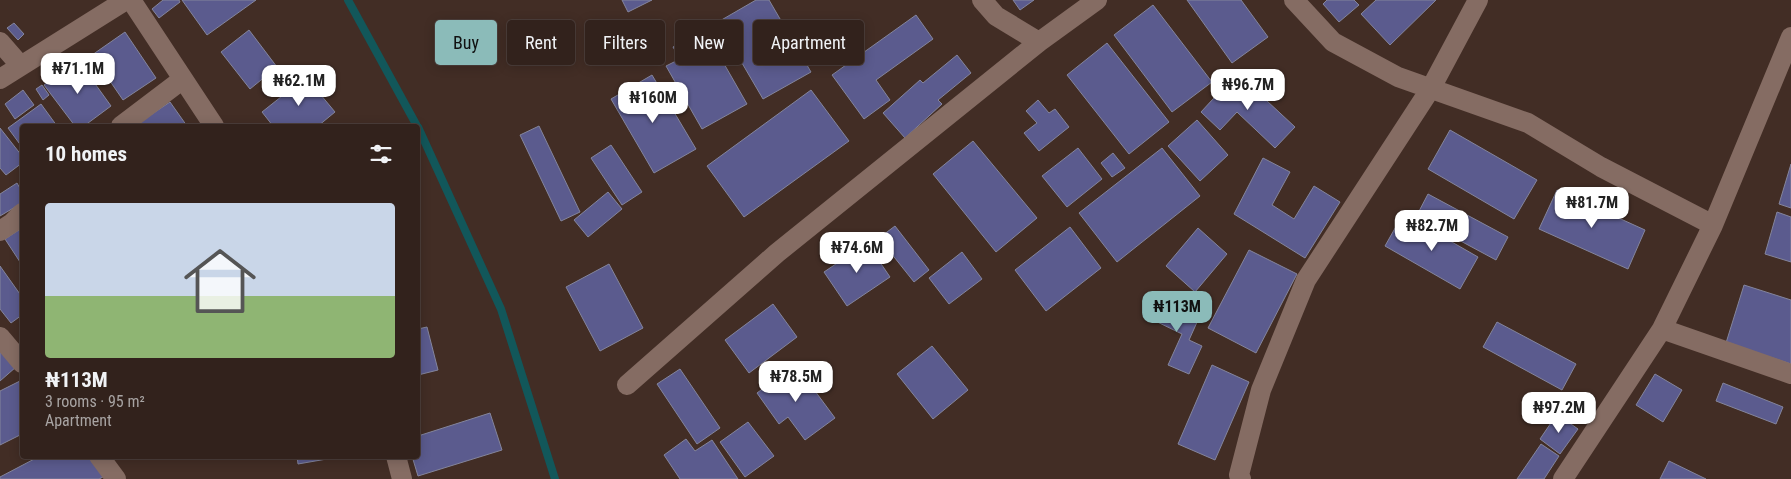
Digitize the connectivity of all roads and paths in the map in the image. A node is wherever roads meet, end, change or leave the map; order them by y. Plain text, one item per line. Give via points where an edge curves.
1 (126, 0) edge
2 (132, 0) edge
3 (982, 0) edge
4 (1097, 0) edge
5 (1294, 0) edge
6 (1478, 0) edge
7 (1791, 37) edge
8 (0, 42) edge
9 (1039, 42) junction
10 (20, 65) junction
11 (0, 79) edge
12 (184, 79) junction
13 (1431, 88) junction
14 (124, 124) edge
15 (213, 124) edge
16 (20, 215) edge
17 (1713, 225) junction
18 (0, 231) edge
19 (1662, 329) junction
20 (0, 337) edge
21 (20, 361) edge
22 (1791, 374) edge
23 (627, 385) dead end
24 (102, 459) edge
25 (397, 459) edge
26 (116, 479) edge
27 (402, 479) edge
28 (1241, 479) edge
29 (1563, 479) edge

1 - 10 street
2 - 12 street
3 - 9 street via 996,16
4 - 9 street
5 - 13 street via 1333,42 1398,76
6 - 13 street
7 - 17 street
8 - 10 street
9 - 23 street via 776,254
10 - 11 street
12 - 14 street
12 - 15 street
13 - 17 street via 1528,123 1601,167
13 - 28 street via 1306,280 1261,390 1239,475
16 - 18 street
17 - 19 street
19 - 22 street
19 - 29 street
20 - 21 street
24 - 26 street
25 - 27 street

